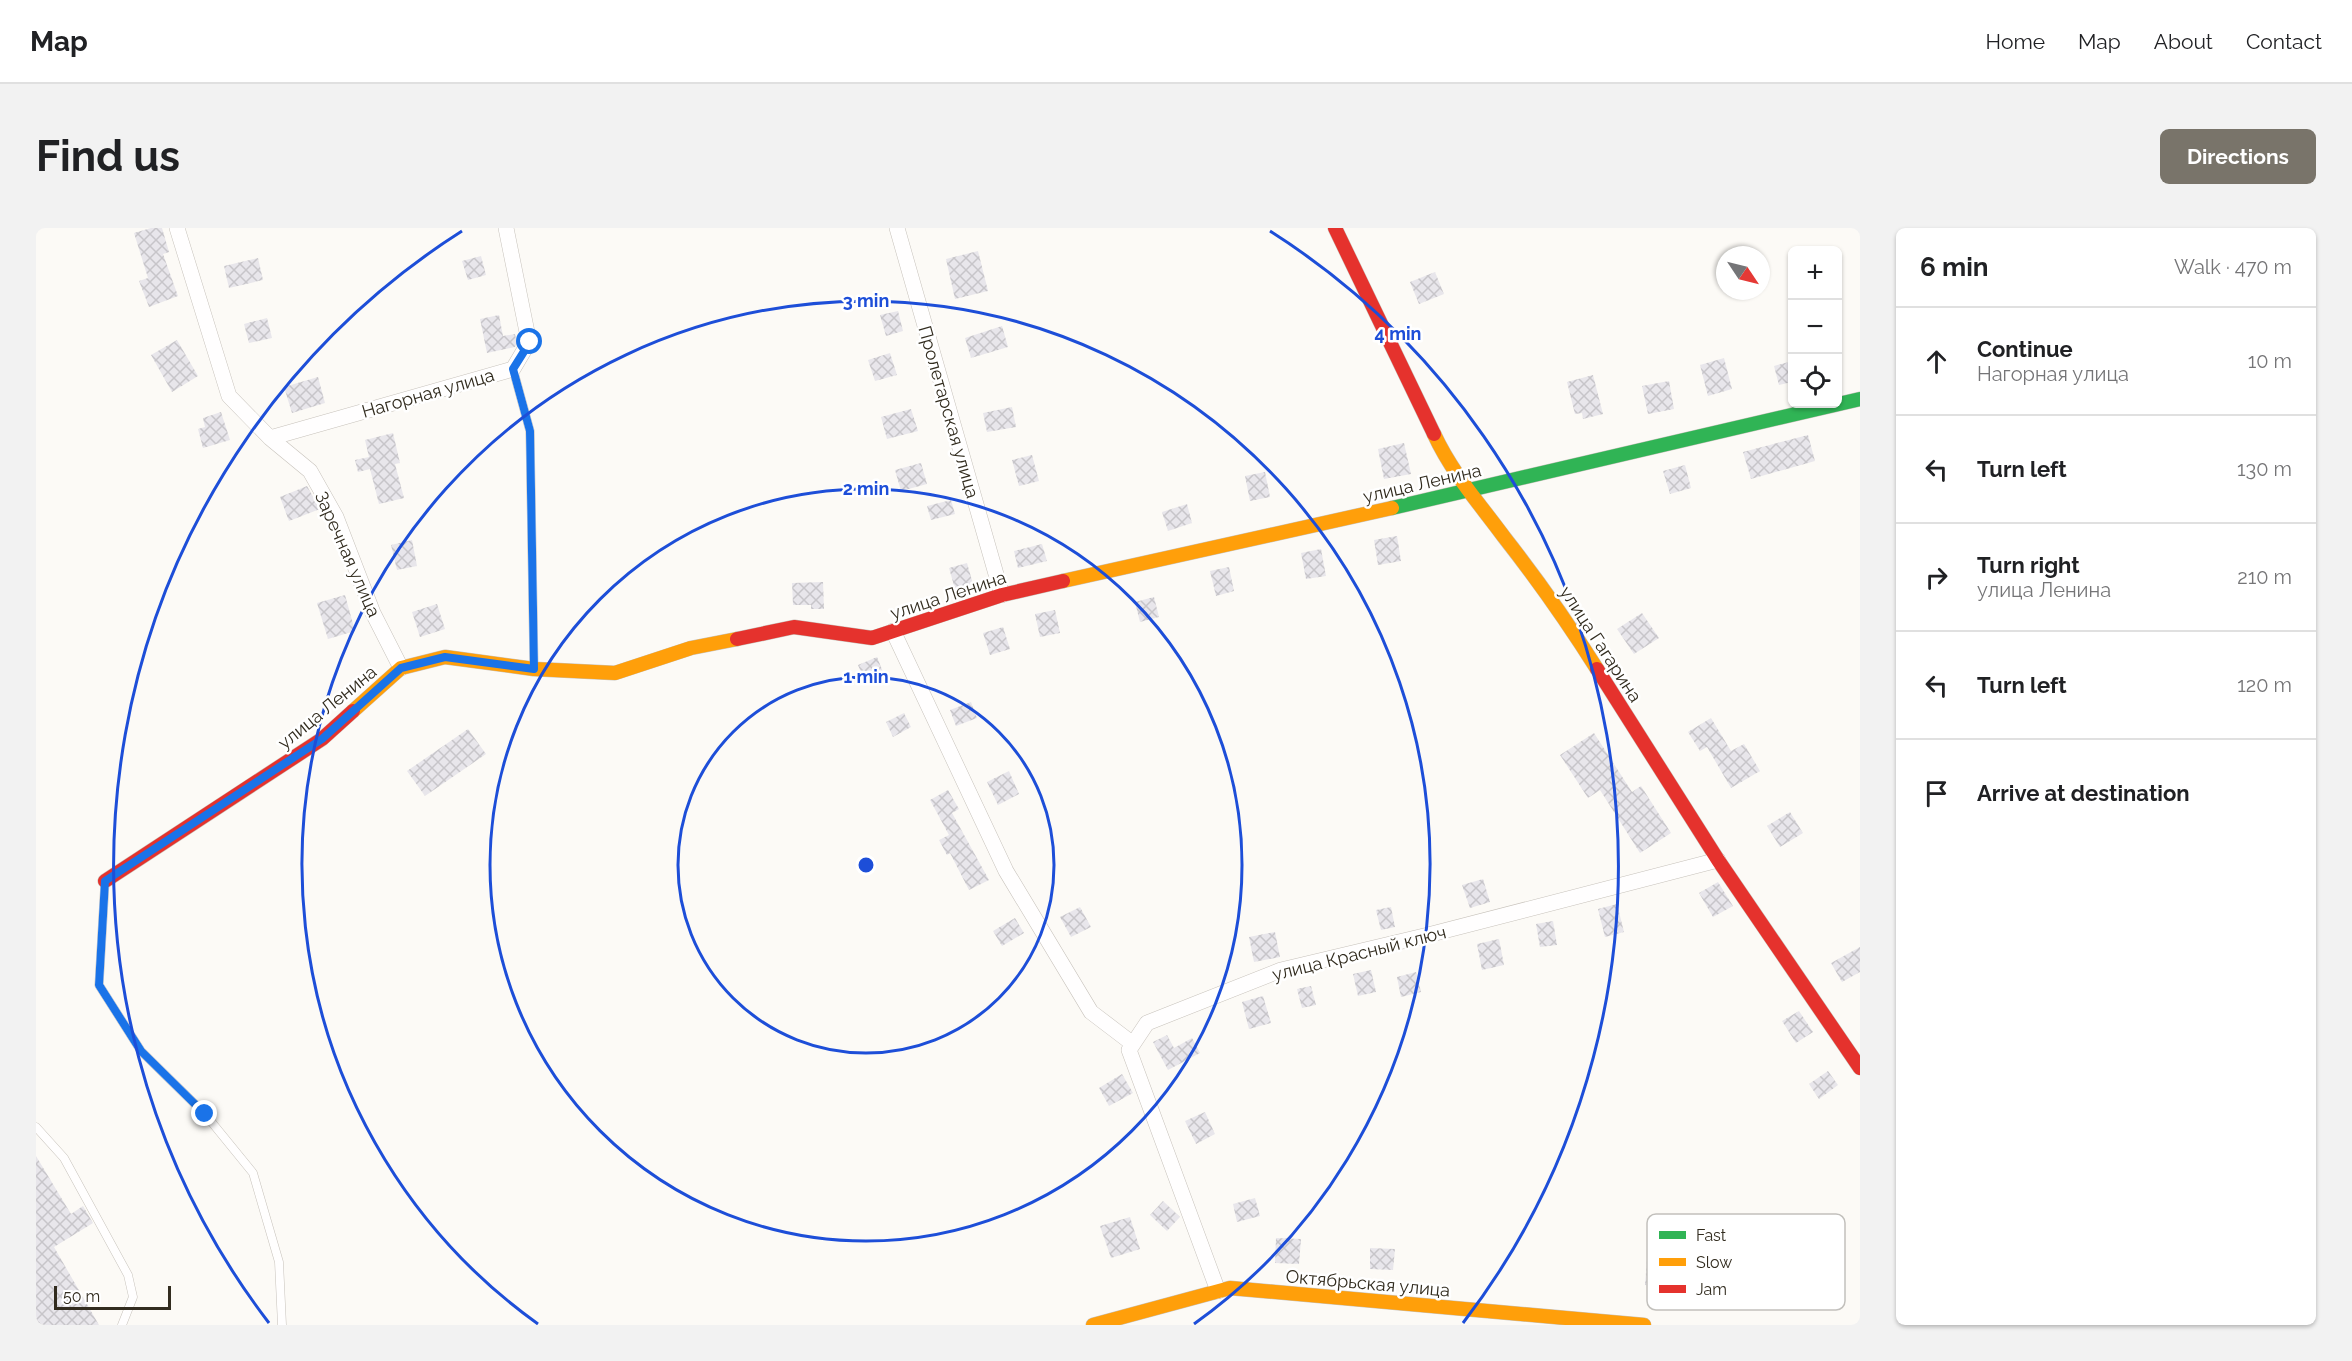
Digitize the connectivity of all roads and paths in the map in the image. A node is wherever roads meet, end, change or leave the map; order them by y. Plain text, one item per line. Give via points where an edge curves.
1 (177, 228) edge
2 (506, 228) edge
3 (897, 228) edge
4 (1335, 228) edge
5 (513, 369) junction
6 (1860, 399) edge
7 (270, 438) junction
8 (1467, 491) junction
9 (1002, 595) junction
10 (893, 631) junction
11 (401, 668) junction
12 (534, 669) junction
13 (1718, 860) junction
14 (105, 881) joint
15 (1133, 1044) junction
16 (1860, 1068) edge
17 (36, 1127) edge
18 (1218, 1291) junction
19 (1473, 1318) edge
20 (122, 1325) edge
21 (282, 1325) edge
22 (1093, 1325) edge
23 (1644, 1325) edge

1 - 7 street, Заречная улица via 229,396
2 - 5 street, Нагорная улица via 530,342
3 - 9 street, Пролетарская улица
4 - 8 street, улица Гагарина via 1442,451
5 - 7 street, Нагорная улица
5 - 12 lane via 530,431
6 - 8 street, улица Ленина
7 - 11 street, Заречная улица via 310,471 336,517 373,613
8 - 9 street, улица Ленина
8 - 13 street, улица Гагарина via 1570,626
9 - 10 street, улица Ленина
10 - 12 street, улица Ленина via 872,638 794,627 691,648 615,674
10 - 15 street via 1006,871 1091,1012
11 - 12 street, улица Ленина via 445,657
11 - 14 street, улица Ленина via 322,739
13 - 15 street, улица Красный ключ via 1281,970 1147,1023
13 - 16 street, улица Гагарина
14 - 21 lane via 99,985 141,1051 205,1114 253,1173 279,1262
15 - 18 street via 1129,1050
17 - 20 lane via 64,1158 128,1275 133,1298
18 - 19 street, Октябрьская улица via 1230,1288
18 - 22 street, Октябрьская улица
19 - 23 street, Октябрьская улица

